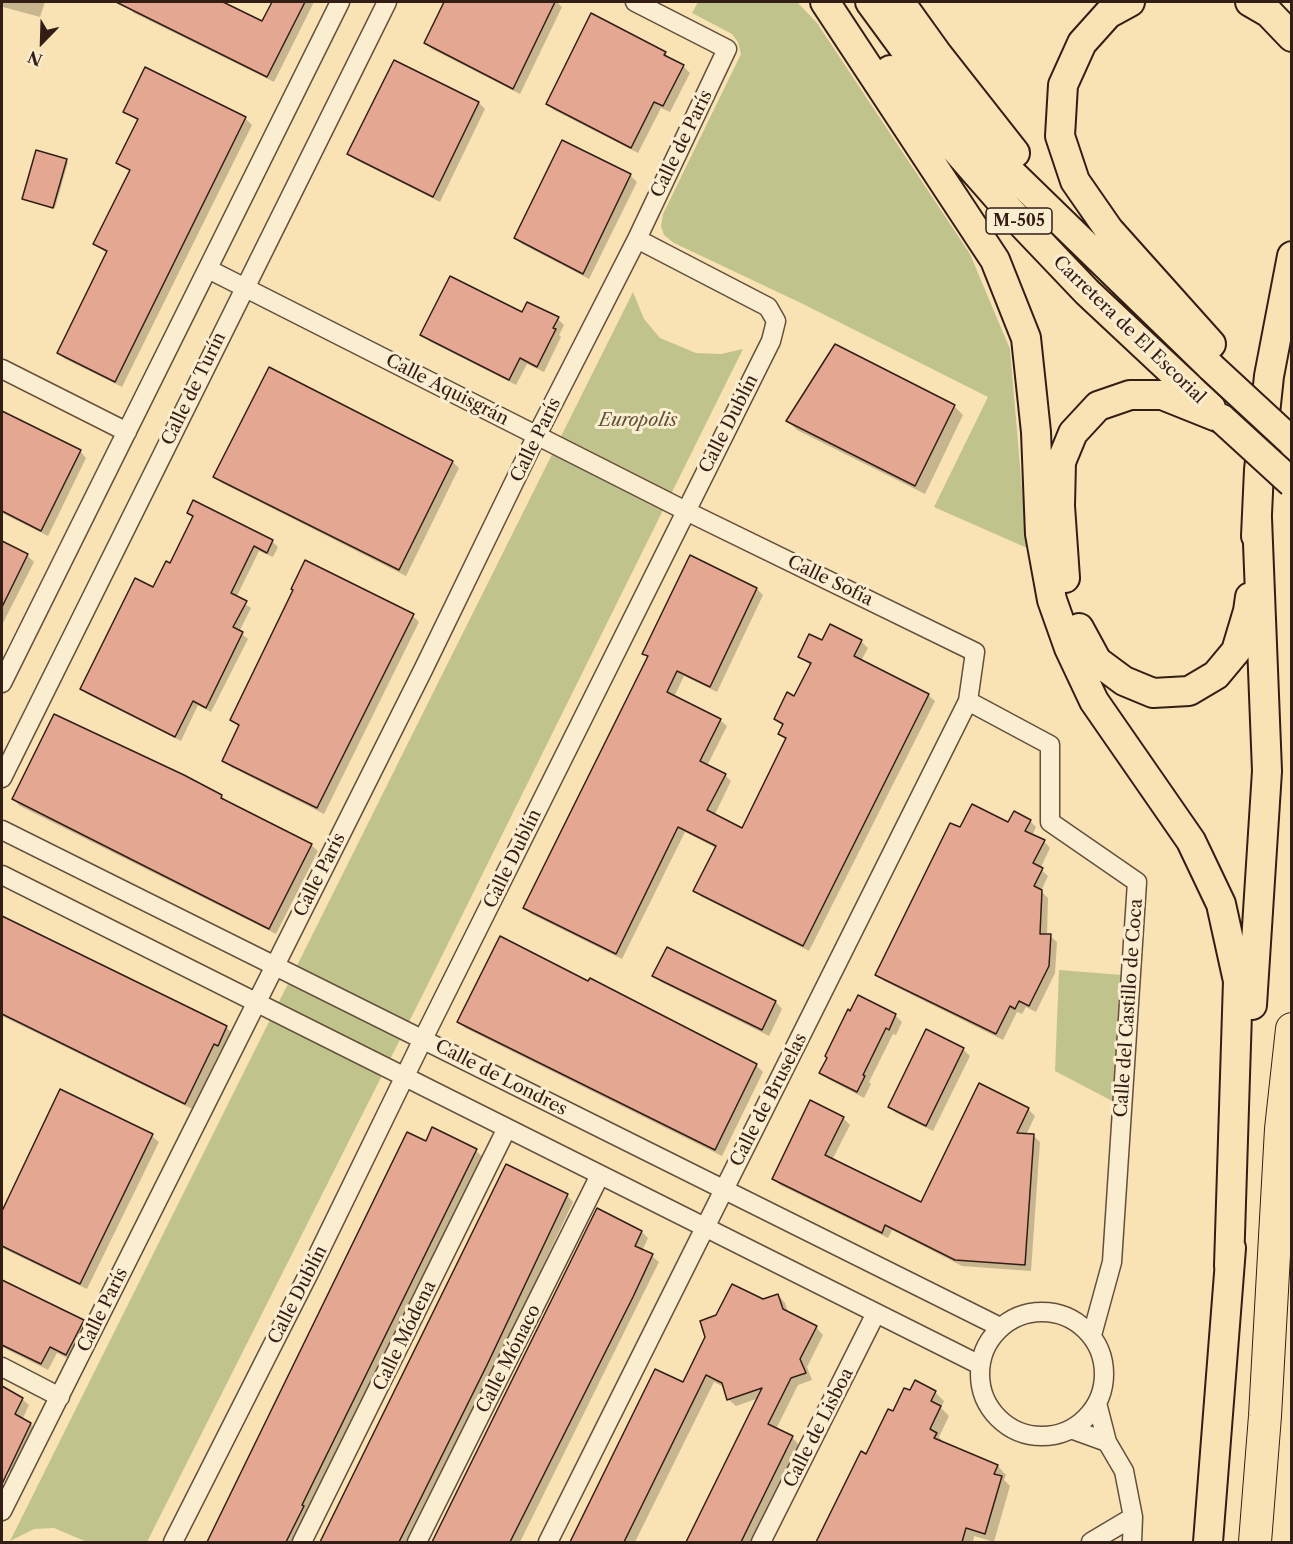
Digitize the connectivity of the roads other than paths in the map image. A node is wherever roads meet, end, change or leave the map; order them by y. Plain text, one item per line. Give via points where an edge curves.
1 (340, 2) edge
2 (387, 2) edge
3 (635, 2) edge
4 (825, 2) edge
5 (838, 2) edge
6 (870, 2) edge
7 (900, 2) edge
8 (1130, 2) edge
9 (1250, 2) edge
10 (1292, 37) edge
11 (637, 239) junction
12 (1291, 260) edge
13 (1105, 264) junction
14 (208, 269) junction
15 (245, 287) junction
16 (1216, 361) junction
17 (2, 369) edge
18 (1222, 419) junction
19 (1292, 429) edge
20 (126, 432) junction
21 (537, 435) junction
22 (1292, 442) edge
23 (1292, 483) edge
24 (686, 511) junction
25 (1257, 519) junction
26 (975, 652) joint
27 (2, 683) edge
28 (968, 701) junction
29 (2, 777) edge
30 (2, 830) edge
31 (2, 875) edge
32 (275, 966) junction
33 (256, 1002) junction
34 (1292, 1029) edge
35 (423, 1040) junction
36 (405, 1077) junction
37 (507, 1128) junction
38 (1281, 1129) junction
39 (600, 1175) junction
40 (724, 1190) junction
41 (705, 1228) junction
42 (1229, 1266) junction
43 (876, 1314) junction
44 (1000, 1327) junction
45 (1092, 1335) junction
46 (980, 1365) junction
47 (2, 1367) edge
48 (60, 1397) junction
49 (1097, 1403) junction
50 (1071, 1429) junction
51 (1107, 1442) junction
52 (6, 1492) edge
53 (2, 1511) edge
54 (1132, 1517) junction
55 (173, 1542) edge
56 (302, 1542) edge
57 (417, 1542) edge
58 (548, 1542) edge
59 (761, 1542) edge
60 (1090, 1542) edge
61 (1132, 1542) edge
62 (1208, 1542) edge
63 (1238, 1542) edge
64 (1255, 1542) edge

1 - 14 street
2 - 15 street, Calle de Turín
3 - 11 street, Calle de París via 727,49
4 - 42 highway via 995,260 1026,338 1036,432 1040,534 1052,600 1094,701 1191,841 1221,904 1238,981
5 - 18 highway, Carretera de El Escorial / M-505 via 909,95 1007,208 1087,292
6 - 13 highway, Carretera de El Escorial / M-505 via 926,77 1000,162
7 - 13 highway, M-505
8 - 16 highway via 1108,14 1082,43 1063,85 1060,136 1075,181 1108,230
9 - 10 highway via 1269,13
11 - 21 street, Calle París
11 - 24 street, Calle Dublín via 768,307 776,321 771,341
12 - 25 highway via 1269,376
13 - 16 highway, Carretera de El Escorial / M-505
14 - 15 street, Calle Aquisgrán
14 - 20 street
15 - 21 street, Calle Aquisgrán
15 - 29 street, Calle de Turín
16 - 19 highway
16 - 22 highway, Carretera de El Escorial / M-505, bridge
17 - 20 street
18 - 23 highway, Carretera de El Escorial / M-505, bridge
18 - 25 highway via 1162,395 1130,395 1098,406 1072,433 1061,462 1064,575 1078,626 1097,661 1124,681 1153,693 1189,691 1216,675 1236,651 1248,611
20 - 27 street
21 - 24 street, Calle Aquisgrán
21 - 32 street, Calle París
24 - 26 street, Calle Sofía
24 - 35 street, Calle Dublín
25 - 42 highway via 1267,771 1245,1116
26 - 28 street, Calle de Bruselas
28 - 40 street, Calle de Bruselas
28 - 45 street, Calle del Castillo de Coca via 1050,745 1050,822 1137,882 1112,1262
30 - 32 street, Calle de Londres
31 - 33 street
32 - 33 street, Calle París
32 - 35 street, Calle de Londres
33 - 36 street
33 - 48 street, Calle París
34 - 38 highway
35 - 36 street, Calle Dublín
35 - 40 street, Calle de Londres
36 - 37 street
36 - 55 street, Calle Dublín
37 - 39 street
37 - 56 street, Calle Módena
38 - 63 highway via 1265,1227
38 - 64 highway
39 - 41 street
39 - 57 street, Calle Mónaco
40 - 41 street, Calle de Bruselas
40 - 44 street, Calle de Londres
41 - 43 street
41 - 58 street, Calle de Bruselas
42 - 62 highway
43 - 46 street
43 - 59 street, Calle de Lisboa
44 - 45 street via 1018,1316 1038,1311 1058,1313
44 - 46 street via 987,1344
45 - 49 street via 1105,1369 1104,1387
46 - 50 street via 981,1388 990,1409 1006,1425 1027,1434 1049,1436
47 - 48 street
48 - 52 street, Calle París
49 - 50 street via 1086,1419
49 - 51 street
50 - 51 street
51 - 54 street via 1124,1471
52 - 53 street, Calle París
54 - 60 street
54 - 61 street

